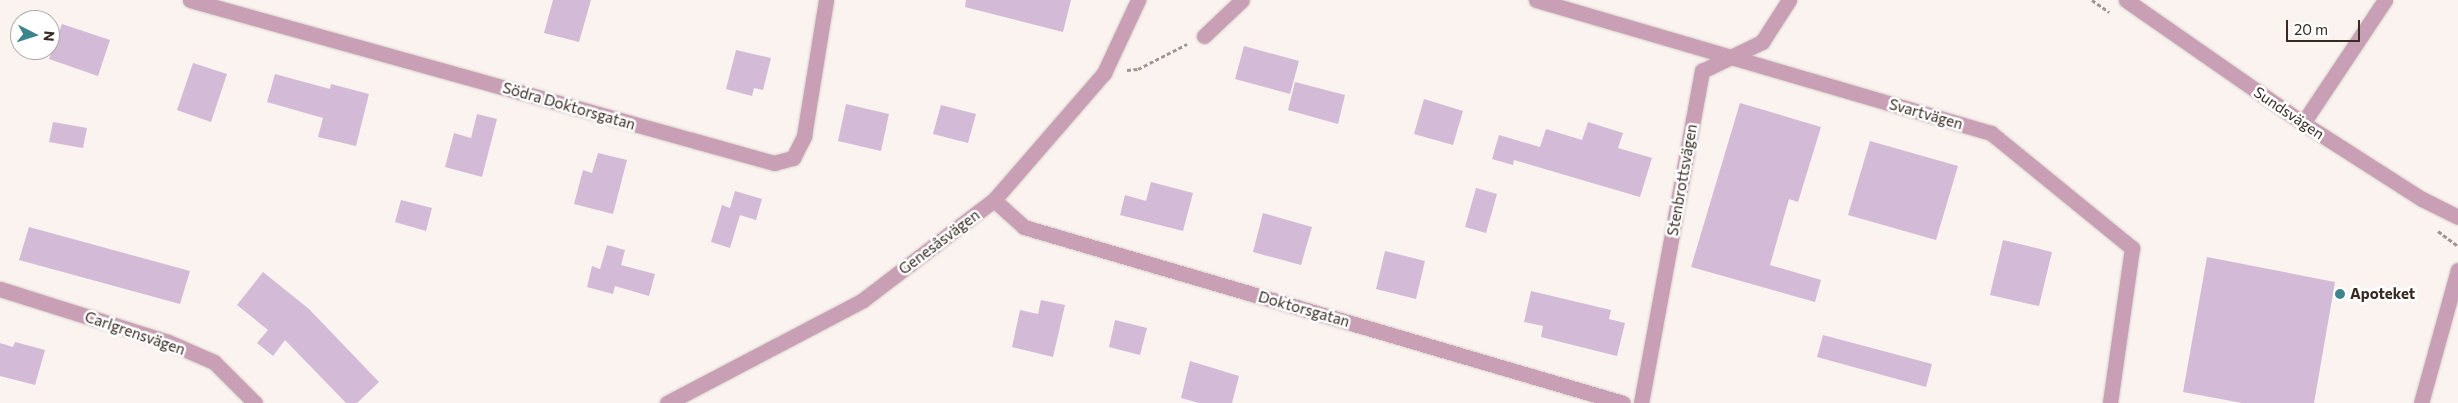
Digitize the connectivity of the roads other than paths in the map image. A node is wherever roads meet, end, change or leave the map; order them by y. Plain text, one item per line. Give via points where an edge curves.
1 (190, 0) edge
2 (826, 0) edge
3 (1138, 0) edge
4 (1242, 0) edge
5 (1536, 0) edge
6 (1788, 0) edge
7 (2126, 0) edge
8 (2384, 0) edge
9 (1204, 36) road end
10 (1729, 56) junction
11 (2303, 123) junction
12 (994, 200) junction
13 (2458, 217) edge
14 (2458, 270) edge
15 (0, 289) edge
16 (255, 403) edge
17 (667, 403) edge
18 (1623, 403) edge
19 (1641, 403) edge
20 (2110, 403) edge
21 (2421, 403) edge

1 - 2 street, Södra Doktorsgatan via 774,163 793,158 804,136
3 - 12 street, Genesåsvägen via 1104,73
4 - 9 street
5 - 10 street, Svartvägen
6 - 10 street, Stenbrottsvägen via 1762,42
7 - 11 street, Sundsvägen
8 - 11 street
10 - 19 street, Stenbrottsvägen via 1702,71
10 - 20 street, Svartvägen via 1991,133 2132,248
11 - 13 street, Sundsvägen via 2422,199
12 - 17 street, Genesåsvägen via 863,300
12 - 18 street, Doktorsgatan via 1024,226
14 - 21 street
15 - 16 street, Carlgrensvägen via 168,342 214,362

